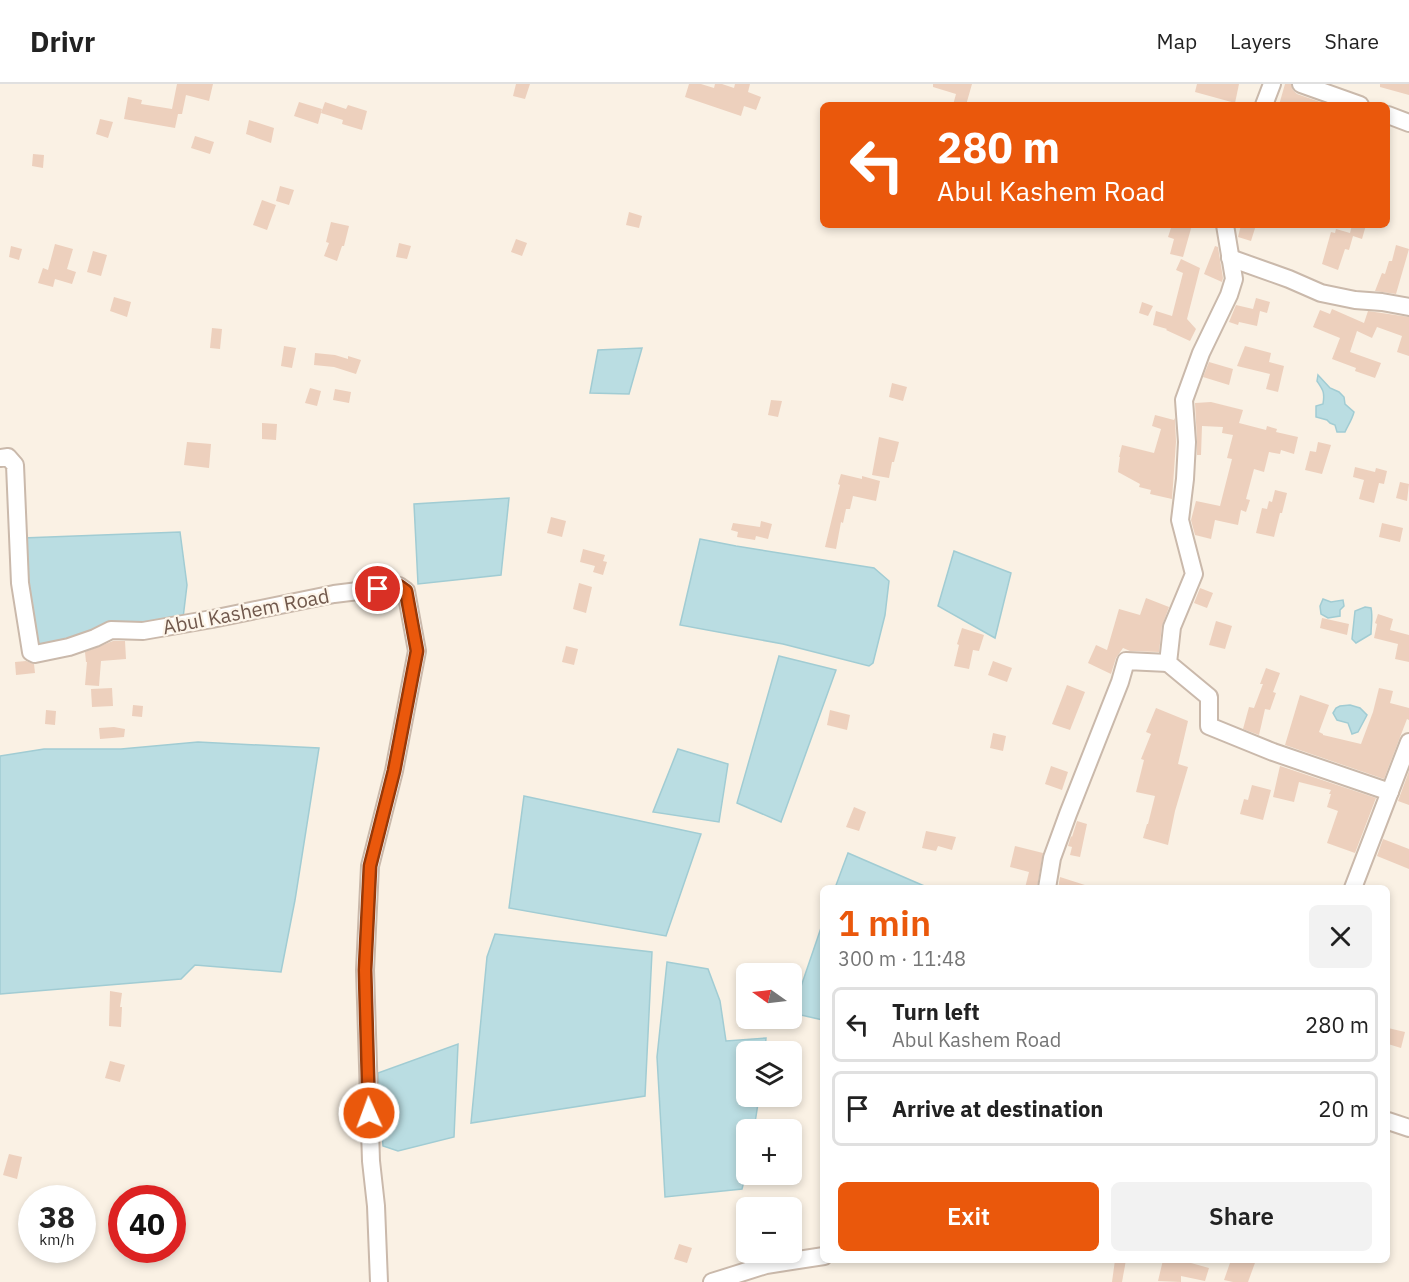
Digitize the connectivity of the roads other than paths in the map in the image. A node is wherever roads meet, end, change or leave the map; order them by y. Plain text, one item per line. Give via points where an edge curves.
1 (1272, 84) edge
2 (1301, 84) edge
3 (1265, 102) edge
4 (1352, 102) edge
5 (1390, 116) edge
6 (1409, 123) edge
7 (1225, 228) edge
8 (1230, 258) junction
9 (1409, 307) edge
10 (0, 458) edge
11 (1168, 663) junction
12 (1409, 742) edge
13 (1390, 792) junction
14 (1048, 885) edge
15 (1354, 885) edge
16 (1390, 1122) edge
17 (1409, 1128) edge
18 (820, 1257) edge
19 (379, 1282) edge
20 (712, 1282) edge

1 - 3 street
2 - 4 street
5 - 6 street
7 - 8 street
8 - 9 street via 1321,292
8 - 11 street via 1234,279 1229,295 1184,400 1185,479 1180,520 1194,574 1172,627
10 - 19 street, Abul Kashem Road via 8,457 15,465 20,583 31,652 35,654 69,647 111,630 143,631 345,593 399,586 406,591 417,651 394,771 370,866 365,970
11 - 13 street via 1209,697 1209,726
11 - 14 street via 1126,661 1052,858
12 - 13 street
13 - 15 street
16 - 17 street
18 - 20 street via 766,1265

